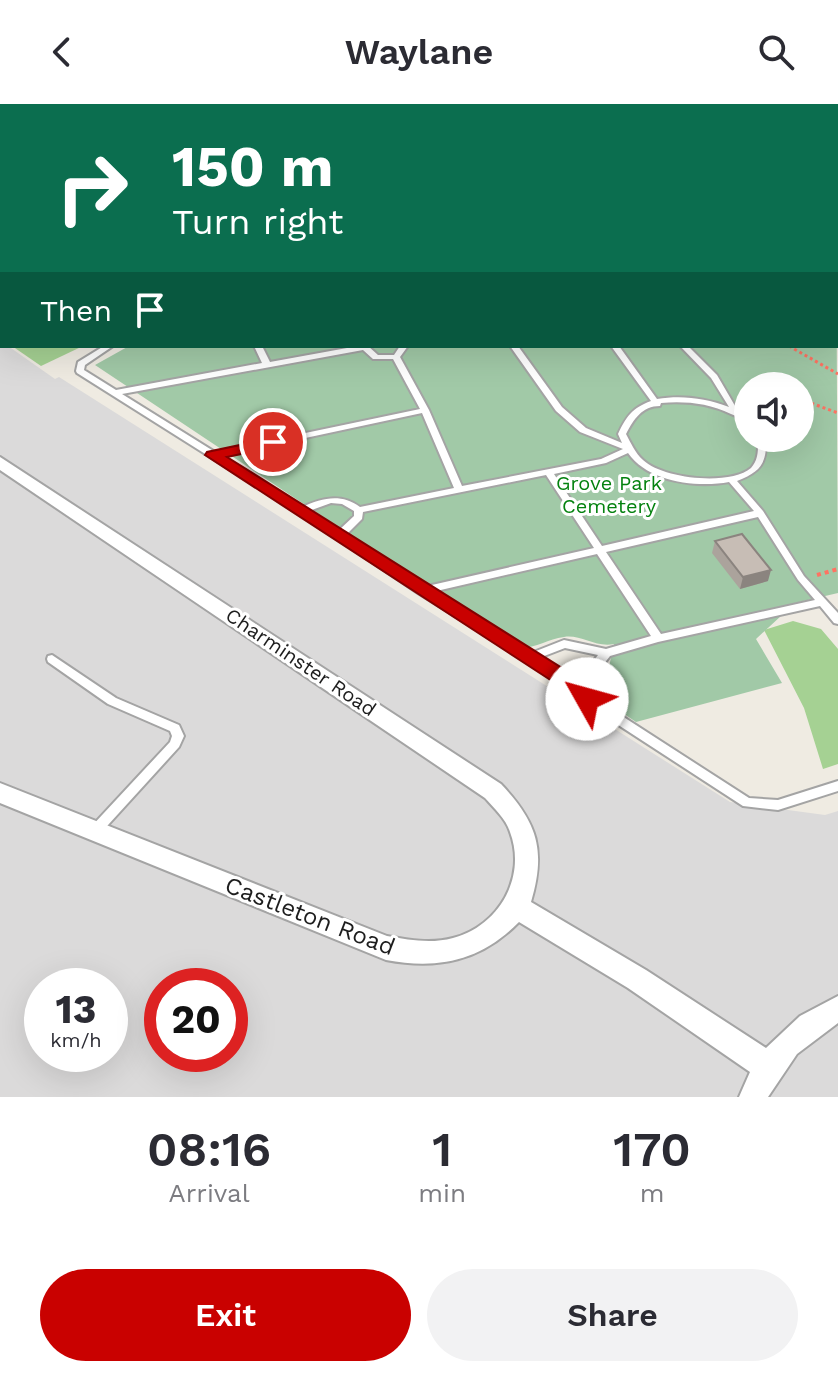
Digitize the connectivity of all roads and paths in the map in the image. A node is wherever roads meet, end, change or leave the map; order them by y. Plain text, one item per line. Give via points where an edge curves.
1 (106, 348) edge
2 (259, 348) edge
3 (356, 348) edge
4 (368, 348) edge
5 (403, 348) edge
6 (515, 348) edge
7 (616, 348) edge
8 (686, 348) edge
9 (792, 348) edge
10 (396, 357) junction
11 (267, 365) junction
12 (838, 374) edge
13 (114, 393) junction
14 (657, 404) junction
15 (814, 404) edge
16 (734, 409) edge
17 (425, 410) junction
18 (734, 411) edge
19 (838, 413) edge
20 (631, 449) junction
21 (763, 452) edge
22 (213, 455) junction
23 (0, 462) edge
24 (548, 472) junction
25 (730, 478) junction
26 (459, 490) junction
27 (358, 510) junction
28 (302, 511) junction
29 (760, 513) junction
30 (339, 536) junction
31 (599, 550) junction
32 (422, 591) junction
33 (823, 602) junction
34 (838, 620) edge
35 (658, 638) junction
36 (606, 653) junction
37 (530, 658) junction
38 (52, 659) dead end
39 (582, 690) junction
40 (838, 786) edge
41 (0, 793) edge
42 (94, 832) junction
43 (517, 907) junction
44 (838, 1009) edge
45 (767, 1066) junction
46 (753, 1097) edge

1 - 13 lane via 81,364 80,371
2 - 11 lane
3 - 11 lane
4 - 10 lane via 376,357
5 - 10 lane
6 - 20 lane via 571,420
7 - 14 lane
8 - 16 lane via 714,377
9 - 12 path
10 - 17 lane
11 - 13 lane
13 - 22 lane
14 - 18 lane via 696,399
14 - 20 lane via 637,409 625,421 622,434
15 - 19 path
17 - 22 lane
17 - 26 lane
20 - 24 lane via 603,461
20 - 25 lane via 639,463 683,482 709,484
21 - 25 lane via 750,472
22 - 28 lane
23 - 43 street, Charminster Road via 493,791 521,825 527,845 529,866
24 - 26 lane
24 - 31 lane
25 - 29 lane
26 - 27 lane
27 - 28 lane via 338,499
27 - 30 lane via 359,517
28 - 30 lane
29 - 31 lane
29 - 33 lane via 801,578
30 - 32 lane
31 - 32 lane
31 - 35 lane
32 - 37 lane
33 - 34 lane
33 - 35 lane
35 - 36 lane
36 - 37 lane via 564,644
36 - 39 lane
37 - 39 lane
38 - 42 lane via 122,706 166,722 178,736
39 - 40 lane via 587,699 645,739 747,803 778,805
41 - 42 street, Castleton Road
42 - 43 street, Castleton Road via 408,953 466,948
43 - 45 street
44 - 45 street via 808,1025
45 - 46 street

